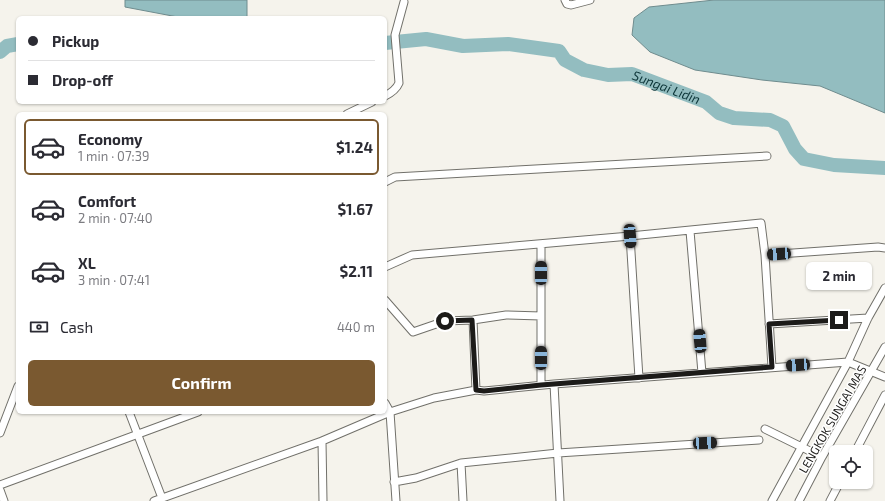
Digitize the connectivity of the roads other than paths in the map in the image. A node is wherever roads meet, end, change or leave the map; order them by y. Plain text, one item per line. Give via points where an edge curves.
1 (565, 0) edge
2 (590, 0) edge
3 (404, 2) dead end
4 (387, 95) edge
5 (368, 104) edge
6 (351, 112) edge
7 (767, 156) dead end
8 (387, 181) edge
9 (690, 231) junction
10 (630, 236) junction
11 (541, 244) junction
12 (885, 248) edge
13 (765, 255) junction
14 (387, 266) edge
15 (885, 288) edge
16 (387, 302) edge
17 (541, 316) junction
18 (868, 318) junction
19 (472, 320) junction
20 (769, 324) junction
21 (885, 347) edge
22 (848, 362) junction
23 (772, 367) junction
24 (872, 371) junction
25 (702, 372) junction
26 (885, 377) edge
27 (639, 378) junction
28 (554, 384) junction
29 (541, 385) junction
30 (476, 390) junction
31 (885, 395) edge
32 (16, 397) edge
33 (387, 407) edge
34 (390, 412) junction
35 (387, 413) edge
36 (130, 414) edge
37 (193, 414) edge
38 (385, 414) edge
39 (765, 429) dead end
40 (0, 433) edge
41 (138, 435) junction
42 (759, 440) dead end
43 (322, 441) junction
44 (859, 445) edge
45 (802, 447) junction
46 (558, 453) junction
47 (822, 457) junction
48 (461, 463) junction
49 (394, 482) junction
50 (0, 485) edge
51 (836, 489) edge
52 (0, 490) edge
53 (162, 498) junction
54 (4, 501) edge
55 (154, 501) edge
56 (323, 501) edge
57 (396, 501) edge
58 (463, 501) edge
59 (560, 501) edge
60 (772, 501) edge
61 (799, 501) edge
62 (830, 501) edge

1 - 2 street via 571,5
3 - 4 street via 395,35 399,83 397,88
5 - 6 street
7 - 8 street via 395,177
9 - 10 street
9 - 13 street via 761,223
9 - 25 street
10 - 11 street
10 - 27 street
11 - 14 street via 412,255
11 - 17 street
12 - 13 street
13 - 20 street
15 - 18 street
16 - 19 street via 413,332 445,321
17 - 19 street via 506,315
17 - 29 street
18 - 20 street
18 - 22 street
19 - 30 street
20 - 23 street
21 - 24 street, LENGKOK SUNGAI MAS
22 - 23 street
22 - 24 street
22 - 45 street
23 - 25 street
24 - 26 street
24 - 47 street, LENGKOK SUNGAI MAS
25 - 27 street
27 - 28 street
28 - 29 street
28 - 46 street
29 - 30 street
30 - 34 street via 434,398
31 - 44 street
32 - 40 street
33 - 34 street
34 - 35 street
34 - 49 street
36 - 41 street
37 - 41 street
38 - 43 street
39 - 45 street
41 - 50 street
41 - 53 street
42 - 46 street
43 - 53 street
43 - 56 street
45 - 47 street
45 - 60 street
46 - 48 street
46 - 59 street
47 - 61 street, LENGKOK SUNGAI MAS
48 - 49 street via 416,478
48 - 58 street
49 - 57 street
51 - 62 street
52 - 54 street
53 - 55 street

